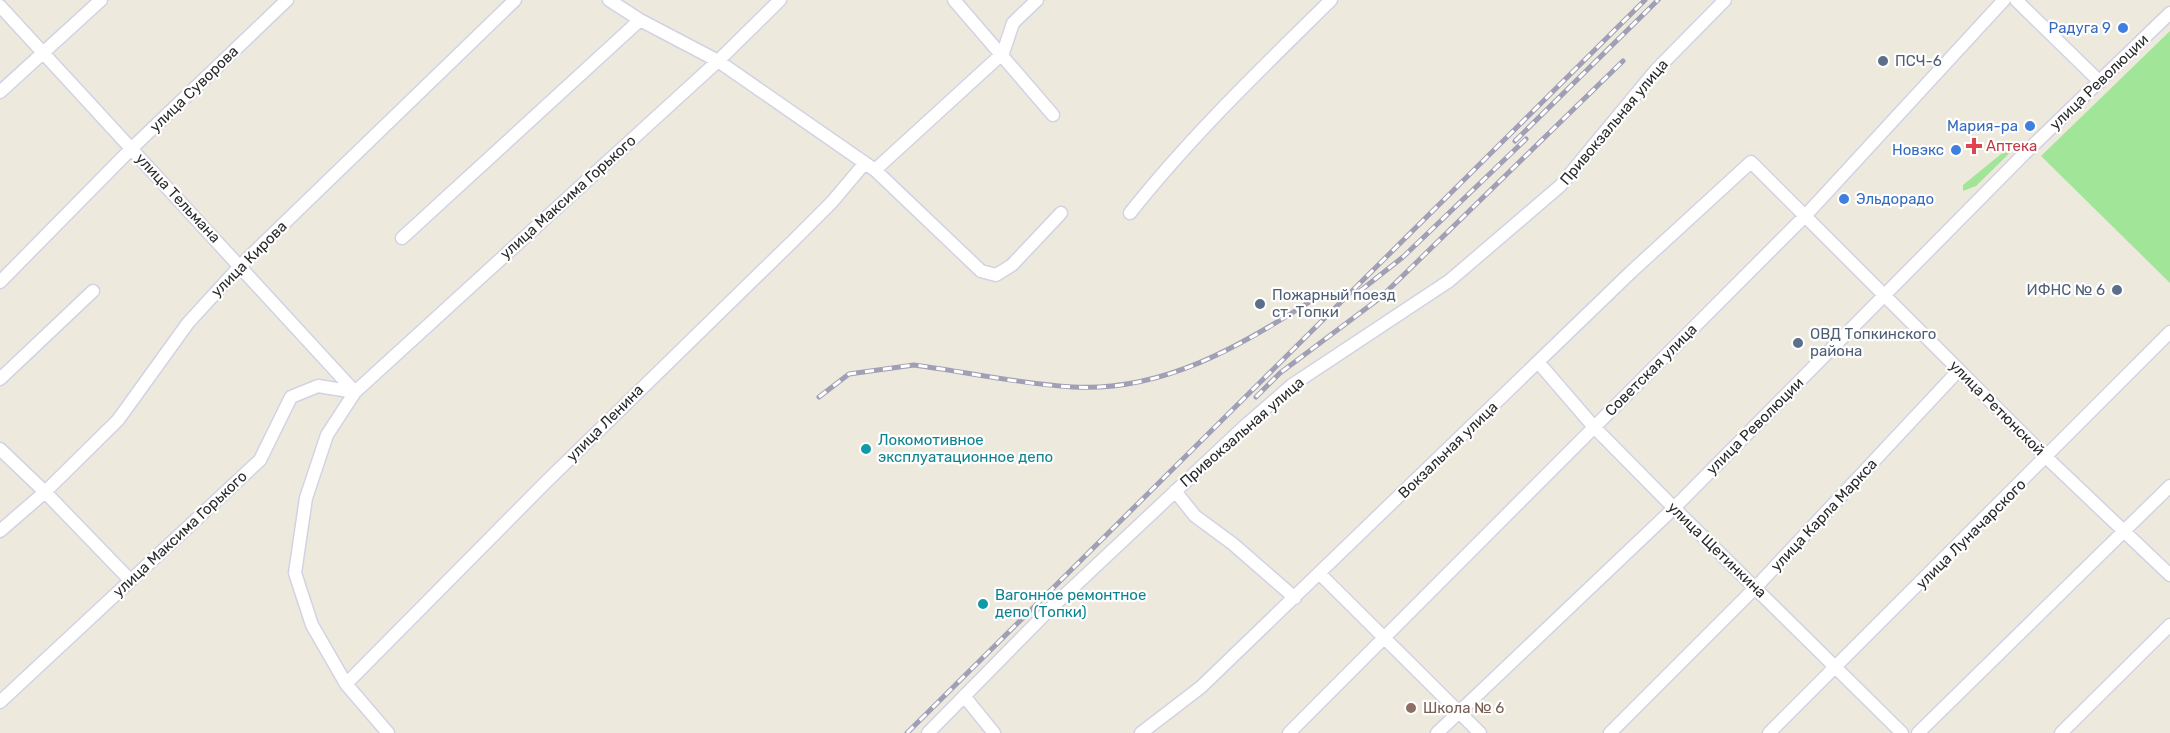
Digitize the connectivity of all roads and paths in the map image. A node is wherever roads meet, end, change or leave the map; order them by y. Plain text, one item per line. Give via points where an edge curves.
1 (102, 0) edge
2 (287, 0) edge
3 (515, 0) edge
4 (609, 0) edge
5 (780, 0) edge
6 (954, 0) edge
7 (1037, 0) edge
8 (1331, 0) edge
9 (1725, 0) edge
10 (2004, 0) edge
11 (2016, 0) edge
12 (0, 6) edge
13 (2170, 13) edge
14 (640, 20) junction
15 (1003, 53) junction
16 (45, 54) junction
17 (718, 61) junction
18 (2100, 82) junction
19 (0, 92) edge
20 (1053, 115) dead end
21 (132, 149) junction
22 (1751, 162) joint
23 (870, 166) junction
24 (1061, 213) dead end
25 (1131, 213) dead end
26 (1806, 215) junction
27 (402, 238) dead end
28 (241, 265) junction
29 (0, 282) edge
30 (93, 291) dead end
31 (1885, 296) junction
32 (2170, 332) edge
33 (1538, 362) junction
34 (1959, 370) junction
35 (0, 379) edge
36 (355, 392) junction
37 (1594, 427) junction
38 (0, 449) edge
39 (2047, 458) junction
40 (2170, 486) edge
41 (1175, 491) junction
42 (45, 492) junction
43 (1674, 508) junction
44 (0, 531) edge
45 (2126, 531) junction
46 (1320, 574) junction
47 (2170, 575) edge
48 (130, 580) junction
49 (1756, 587) junction
50 (1295, 598) junction
51 (2170, 625) edge
52 (1385, 639) junction
53 (1835, 670) junction
54 (346, 684) junction
55 (964, 696) junction
56 (0, 702) edge
57 (1459, 712) junction
58 (388, 733) edge
59 (928, 733) edge
60 (994, 733) edge
61 (1140, 733) edge
62 (1289, 733) edge
63 (1437, 733) edge
64 (1480, 733) edge
65 (1610, 733) edge
66 (1769, 733) edge
67 (1902, 733) edge
68 (1918, 733) edge
69 (2061, 733) edge

1 - 16 street
2 - 21 street, улица Суворова
3 - 28 street, улица Кирова
4 - 14 street
5 - 17 street, улица Максима Горького
6 - 15 street
7 - 15 street, улица Ленина via 1013,23
8 - 25 street via 1208,121
9 - 41 street, Привокзальная улица via 1656,70 1560,186 1449,281 1292,385
10 - 26 street, Советская улица
11 - 18 street
12 - 16 street, улица Тельмана
13 - 18 street, улица Революции
14 - 17 street
14 - 27 street
15 - 20 street
15 - 23 street, улица Ленина
16 - 19 street
16 - 21 street, улица Тельмана
17 - 23 street
17 - 36 street, улица Максима Горького
18 - 31 street, улица Революции
21 - 28 street, улица Тельмана
21 - 29 street, улица Суворова
22 - 26 street, улица Ретюнской
22 - 33 street, Вокзальная улица
23 - 24 street via 966,259 981,271 996,275 1012,265
23 - 54 street, улица Ленина via 561,466
26 - 31 street, улица Ретюнской
26 - 37 street, Советская улица
28 - 36 street, улица Тельмана
28 - 42 street, улица Кирова via 188,323 118,420
30 - 35 street
31 - 34 street, улица Ретюнской
31 - 43 street, улица Революции
32 - 39 street, улица Луначарского
33 - 37 street, улица Щетинкина
33 - 46 street, Вокзальная улица
34 - 39 street, улица Ретюнской
34 - 49 street, улица Карла Маркса
36 - 48 street, улица Максима Горького via 318,386 291,396 260,460
36 - 54 street, улица Максима Горького via 327,435 306,498 295,573 312,626
37 - 43 street, улица Щетинкина
37 - 52 street, Советская улица
38 - 42 street
39 - 45 street, улица Ретюнской
39 - 53 street, улица Луначарского
40 - 45 street
41 - 50 street via 1195,516
41 - 55 street, Привокзальная улица
42 - 44 street, улица Кирова
42 - 48 street
43 - 49 street, улица Щетинкина
43 - 57 street, улица Революции
45 - 47 street, улица Ретюнской
45 - 68 street
46 - 50 street, Вокзальная улица
46 - 52 street
48 - 56 street, улица Максима Горького
49 - 53 street, улица Щетинкина
49 - 65 street, улица Карла Маркса
50 - 61 street, Вокзальная улица via 1201,687
51 - 69 street
52 - 57 street
52 - 62 street, Советская улица
53 - 66 street, улица Луначарского
53 - 67 street, улица Щетинкина
54 - 58 street, улица Максима Горького
55 - 59 street, Привокзальная улица
55 - 60 street
57 - 63 street, улица Революции
57 - 64 street

